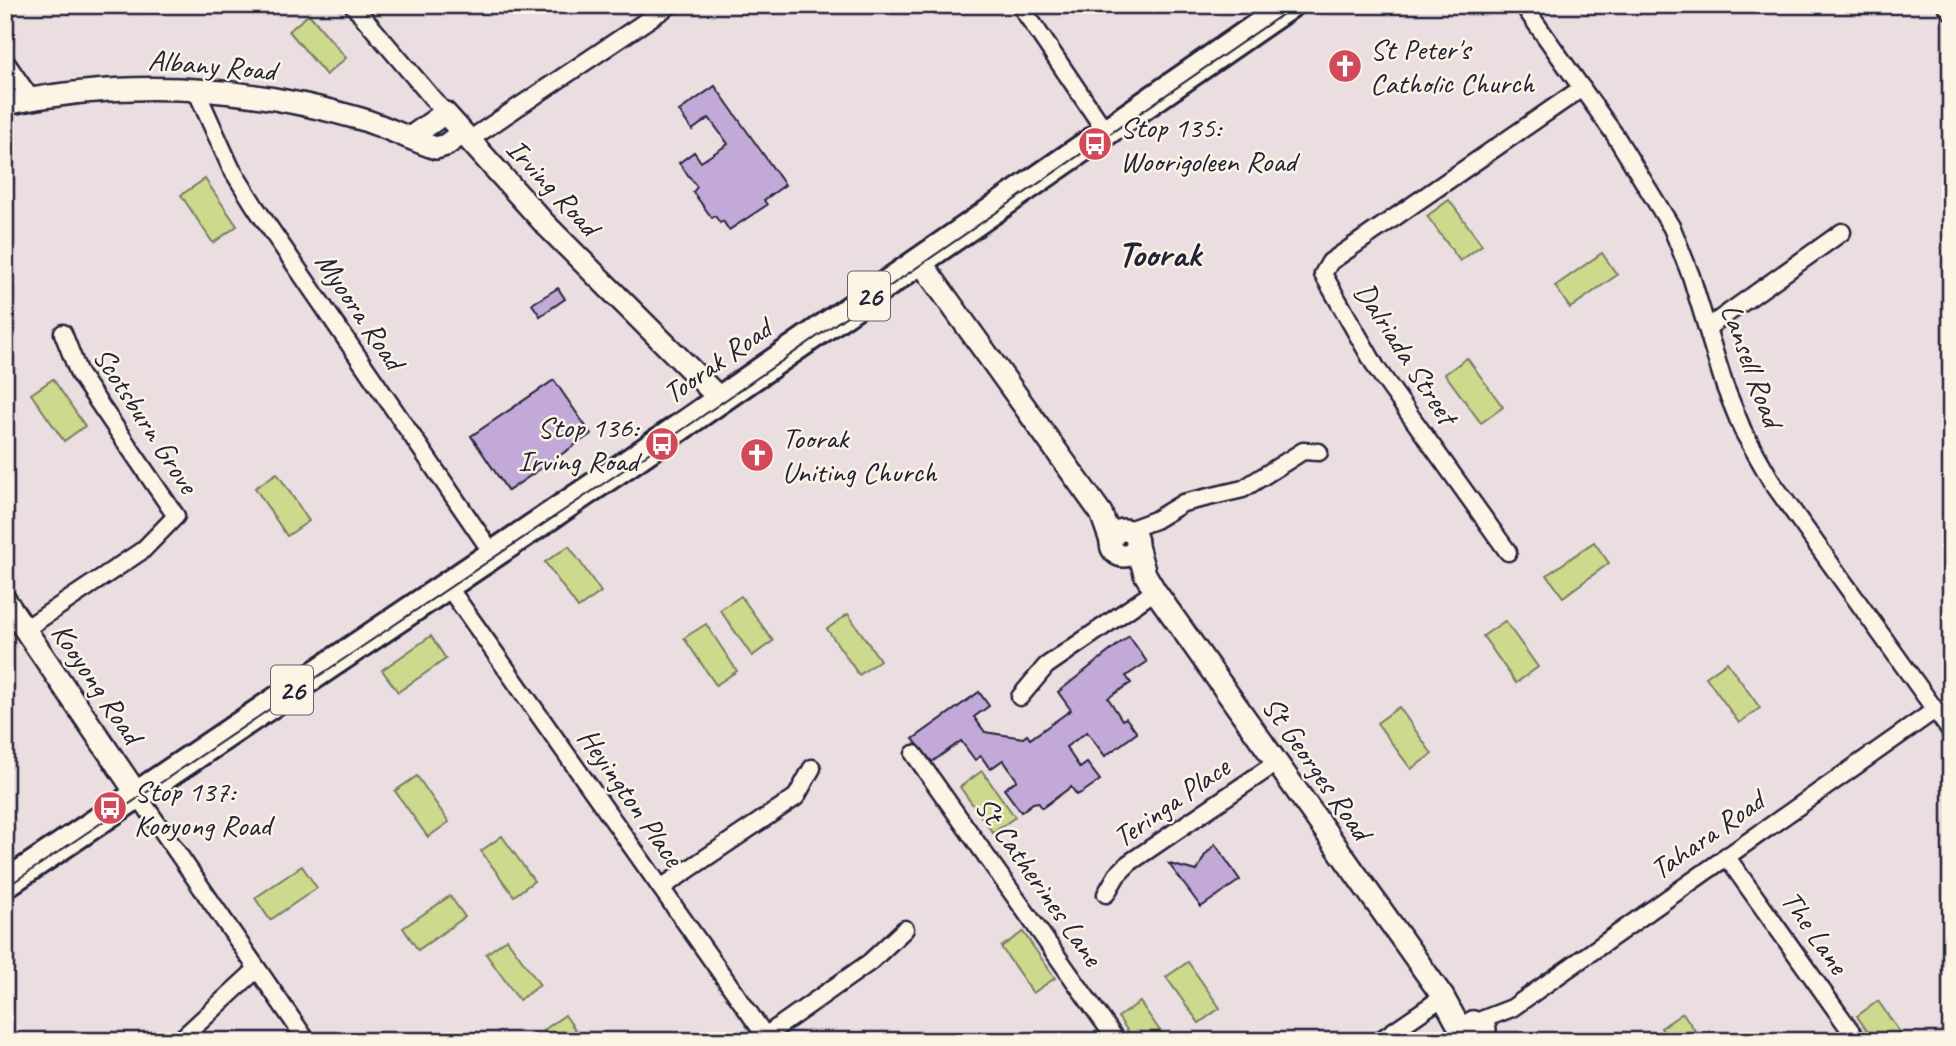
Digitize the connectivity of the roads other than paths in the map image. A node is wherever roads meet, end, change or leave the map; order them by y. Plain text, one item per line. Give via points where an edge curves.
1 (354, 5) edge
2 (670, 5) edge
3 (1020, 5) edge
4 (1289, 5) edge
5 (1523, 5) edge
6 (5, 61) edge
7 (1582, 88) junction
8 (196, 90) junction
9 (31, 99) junction
10 (5, 104) edge
11 (445, 113) junction
12 (1106, 132) junction
13 (466, 136) junction
14 (411, 137) junction
15 (1842, 232) dead end
16 (920, 261) junction
17 (1707, 328) junction
18 (63, 333) dead end
19 (720, 399) junction
20 (1319, 452) dead end
21 (1127, 541) junction
22 (1508, 552) dead end
23 (493, 554) junction
24 (1150, 582) junction
25 (447, 585) junction
26 (5, 600) edge
27 (25, 629) junction
28 (1020, 697) dead end
29 (1935, 710) junction
30 (1951, 732) edge
31 (914, 754) dead end
32 (1276, 763) junction
33 (812, 768) dead end
34 (137, 794) junction
35 (1726, 856) junction
36 (5, 884) edge
37 (661, 888) junction
38 (1106, 894) dead end
39 (905, 929) dead end
40 (257, 969) junction
41 (1443, 997) junction
42 (1477, 1034) edge
43 (767, 1038) edge
44 (179, 1041) edge
45 (307, 1041) edge
46 (1117, 1041) edge
47 (1379, 1041) edge
48 (1858, 1041) edge

1 - 11 street, Irving Road
2 - 13 street
3 - 12 street
4 - 12 main road, Toorak Road / 26
5 - 7 street, Lansell Road
6 - 9 street
7 - 17 street, Lansell Road via 1672,228
7 - 22 street, Dalriada Street via 1330,262 1323,274 1357,339
8 - 9 street, Albany Road via 120,88
8 - 14 street, Albany Road via 288,101
8 - 23 street, Myoora Road via 256,208
9 - 10 street, Albany Road
11 - 13 street, Irving Road
11 - 14 street
12 - 16 main road, Toorak Road / 26
13 - 14 street, Albany Road via 436,148
13 - 19 street, Irving Road via 597,277
15 - 17 street
16 - 19 main road, Toorak Road / 26
16 - 21 street, St Georges Road via 1101,513
17 - 29 street, Lansell Road via 1743,431 1772,482
18 - 27 street, Scotsburn Grove via 79,374 176,516 143,550
19 - 23 main road, Toorak Road / 26
20 - 21 street via 1290,456 1243,489 1183,503
21 - 24 street, St Georges Road
23 - 25 main road, Toorak Road / 26
24 - 28 street via 1046,666
24 - 32 street, St Georges Road
25 - 34 main road, Toorak Road / 26
25 - 37 street, Heyington Place
26 - 27 street, Kooyong Road
27 - 34 street, Kooyong Road
29 - 30 street, Lansell Road
29 - 35 street, Tahara Road
31 - 46 street, St Catherines Lane
32 - 38 street, Teringa Place via 1129,863
32 - 41 street, St Georges Road
33 - 37 street via 796,797
34 - 36 main road, Toorak Road / 26
34 - 40 street, Kooyong Road
35 - 42 street, Tahara Road
35 - 48 street, The Lane
37 - 43 street, Heyington Place
39 - 43 street via 870,962
40 - 44 street
40 - 45 street, Kooyong Road
41 - 42 street, St Georges Road
41 - 47 street

